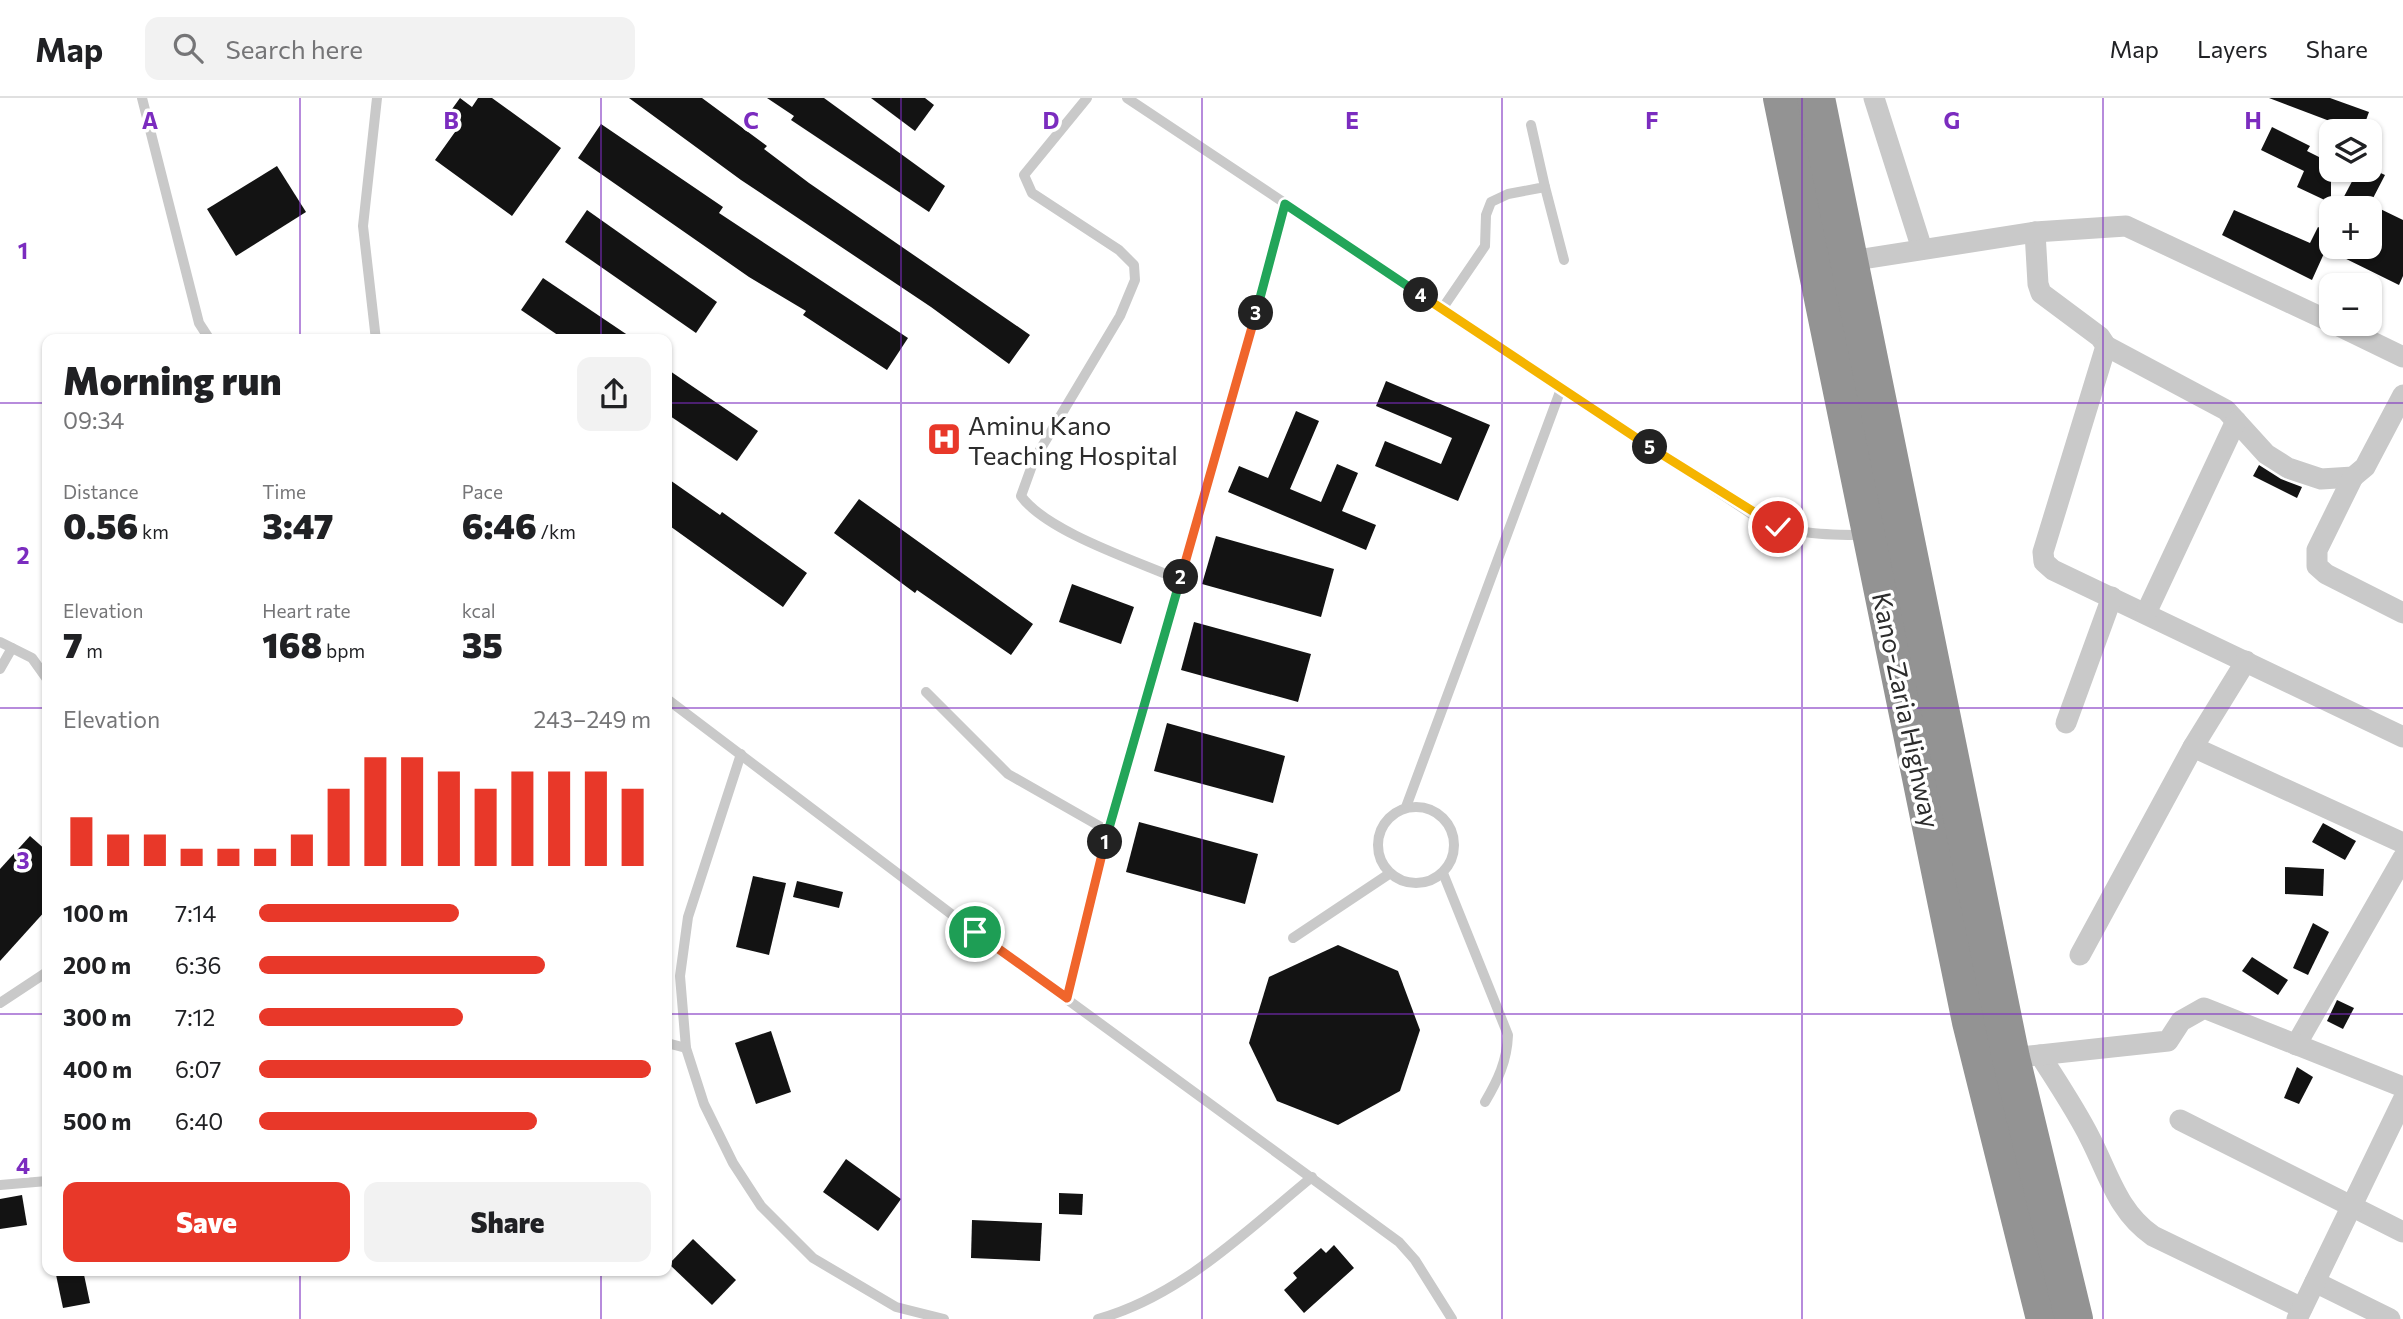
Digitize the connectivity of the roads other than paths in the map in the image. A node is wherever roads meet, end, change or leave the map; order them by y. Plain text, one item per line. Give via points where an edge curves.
1 (142, 98) edge
2 (377, 98) edge
3 (1087, 98) edge
4 (1127, 98) edge
5 (1782, 98) edge
6 (1816, 98) edge
7 (1874, 98) edge
8 (1531, 125) dead end
9 (1545, 187) junction
10 (1285, 204) junction
11 (2035, 232) junction
12 (1923, 249) junction
13 (1564, 260) dead end
14 (1850, 261) junction
15 (1442, 309) junction
16 (2319, 316) edge
17 (206, 334) edge
18 (375, 334) edge
19 (2360, 336) edge
20 (2106, 346) junction
21 (2403, 357) edge
22 (1561, 388) junction
23 (2403, 395) edge
24 (2236, 421) junction
25 (2353, 477) junction
26 (1871, 535) junction
27 (1180, 580) junction
28 (2112, 597) junction
29 (2403, 612) edge
30 (2146, 613) junction
31 (0, 642) edge
32 (12, 648) junction
33 (2246, 661) junction
34 (0, 669) edge
35 (42, 672) edge
36 (926, 692) dead end
37 (672, 703) edge
38 (2066, 723) dead end
39 (2403, 737) edge
40 (2193, 747) junction
41 (741, 754) junction
42 (1406, 807) junction
43 (1108, 831) junction
44 (2403, 843) edge
45 (2403, 858) edge
46 (1443, 873) junction
47 (1389, 874) junction
48 (1293, 938) dead end
49 (2080, 955) dead end
50 (42, 975) edge
51 (1067, 998) junction
52 (0, 1003) edge
53 (672, 1044) edge
54 (2296, 1045) junction
55 (686, 1048) junction
56 (2025, 1057) junction
57 (2403, 1087) edge
58 (2403, 1100) edge
59 (1485, 1102) dead end
60 (2180, 1120) dead end
61 (1312, 1177) junction
62 (42, 1181) edge
63 (0, 1185) edge
64 (2352, 1204) junction
65 (2403, 1231) edge
66 (2315, 1282) junction
67 (2299, 1313) edge
68 (944, 1319) edge
69 (1098, 1319) edge
70 (1452, 1319) edge
71 (2045, 1319) edge
72 (2074, 1319) edge
73 (2390, 1319) edge

1 - 17 lane via 199,323
2 - 18 lane via 363,226
3 - 27 lane via 1024,175 1032,193 1119,250 1134,265 1135,280 1121,316 1034,460 1021,496 1031,510 1068,531
4 - 10 lane
5 - 26 highway, Kano-Zaria Highway
6 - 14 highway, Kano-Zaria Highway
7 - 12 street
8 - 9 lane
9 - 13 lane
9 - 15 lane via 1491,202 1485,246
10 - 15 lane
10 - 27 lane
11 - 12 street
11 - 16 street via 2126,226
11 - 20 street via 2041,293
12 - 14 street
14 - 56 highway, Kano-Zaria Highway
15 - 22 lane
19 - 21 street
20 - 24 street via 2226,410
20 - 28 street via 2043,552 2044,562 2053,570
22 - 26 lane via 1778,527 1807,535
22 - 42 lane
23 - 25 street via 2365,467
24 - 25 street via 2256,445 2288,468 2321,479
24 - 30 street
25 - 29 street via 2317,550 2317,566
26 - 71 highway, Kano-Zaria Highway via 1971,1022
27 - 43 lane
28 - 30 street
28 - 38 street
30 - 33 street
31 - 32 lane
32 - 34 lane
32 - 35 lane via 32,658
33 - 39 street
33 - 40 street
36 - 43 lane via 1007,774
37 - 41 lane
40 - 44 street
40 - 49 street
41 - 51 lane
41 - 55 lane via 688,917 680,976
42 - 46 lane via 1426,807 1444,818 1454,836 1453,856
42 - 47 lane via 1388,817 1378,834 1377,855
43 - 51 lane
45 - 54 street
46 - 47 lane via 1425,883 1405,883
46 - 59 lane via 1508,1035 1499,1078
47 - 48 lane
50 - 52 lane
51 - 61 lane
53 - 55 lane
54 - 56 street via 2204,1008 2181,1021 2168,1041
54 - 57 street
55 - 68 lane via 710,1116 761,1206 813,1258 841,1277 896,1307
56 - 67 street via 2090,1137 2115,1195 2136,1224
56 - 72 highway, Kano-Zaria Highway
58 - 64 street
60 - 64 street
61 - 69 lane via 1195,1272 1125,1312
61 - 70 lane via 1399,1242
62 - 63 lane
64 - 65 street
64 - 66 street
66 - 67 street
66 - 73 street

